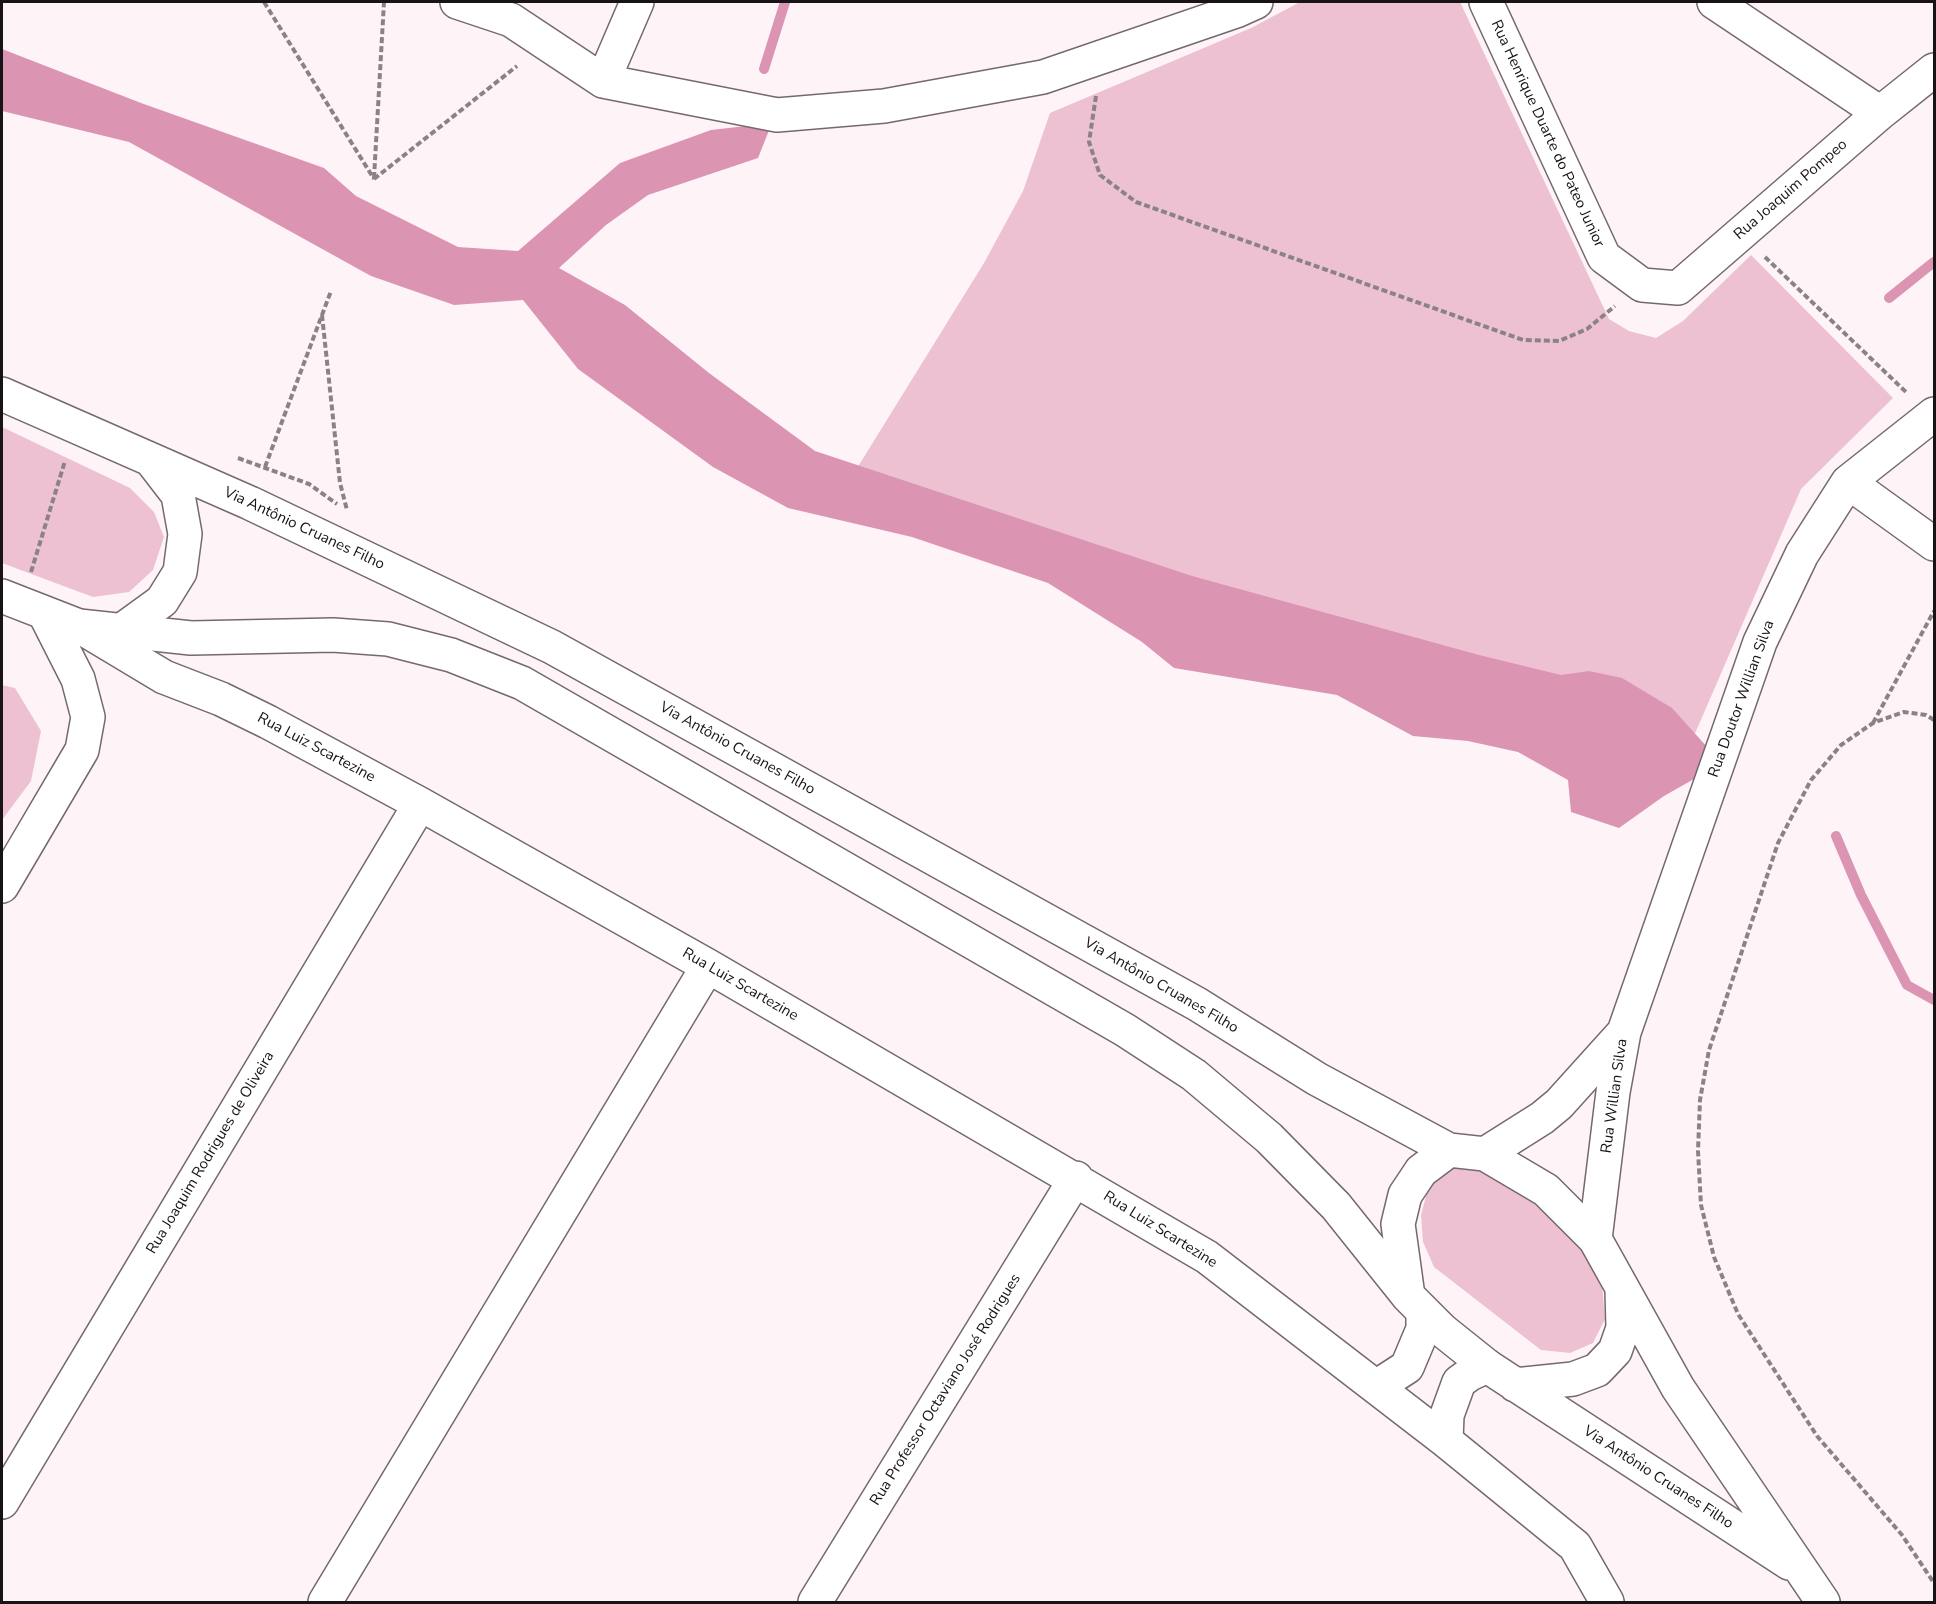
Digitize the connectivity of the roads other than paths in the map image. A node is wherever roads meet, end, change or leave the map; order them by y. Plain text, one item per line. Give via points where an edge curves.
1 (457, 2) edge
2 (637, 2) edge
3 (1256, 2) edge
4 (1486, 2) edge
5 (1714, 2) edge
6 (1935, 70) edge
7 (603, 81) junction
8 (1880, 113) junction
9 (1642, 285) joint
10 (2, 394) edge
11 (1935, 414) edge
12 (152, 460) junction
13 (1848, 482) junction
14 (1935, 544) edge
15 (2, 596) edge
16 (45, 614) junction
17 (79, 626) junction
18 (122, 630) junction
19 (420, 804) junction
20 (2, 886) edge
21 (708, 966) junction
22 (1624, 1032) junction
23 (1449, 1150) junction
24 (1485, 1154) junction
25 (1076, 1178) junction
26 (1595, 1239) junction
27 (1622, 1288) junction
28 (1415, 1304) junction
29 (1487, 1366) junction
30 (1515, 1385) junction
31 (1376, 1387) junction
32 (1446, 1440) junction
33 (2, 1502) edge
34 (1801, 1571) junction
35 (325, 1602) edge
36 (815, 1602) edge
37 (1607, 1602) edge
38 (1823, 1602) edge

1 - 7 street via 511,20
2 - 7 street
3 - 7 street via 1043,77 884,106 777,115
4 - 9 street, Rua Henrique Duarte do Pateo Junior via 1604,257
5 - 8 street
6 - 8 street, Rua Joaquim Pompeo
8 - 9 street, Rua Joaquim Pompeo via 1678,288
10 - 12 street, Via Antônio Cruanes Filho
11 - 13 street, Rua Doutor Willian Silva
12 - 18 street via 178,495 185,534 180,572 162,601
12 - 23 street, Via Antônio Cruanes Filho via 552,647 1197,1004 1317,1079
13 - 14 street
13 - 22 street, Rua Doutor Willian Silva via 1802,554 1760,642
15 - 16 street
16 - 17 street
16 - 20 street via 78,679 88,717 82,750
17 - 18 street
17 - 19 street, Rua Luiz Scartezine via 164,677 268,722
18 - 28 street via 191,638 388,639 451,655 522,683 1125,1030 1194,1075 1269,1138 1336,1206
19 - 21 street, Rua Luiz Scartezine
19 - 33 street, Rua Joaquim Rodrigues de Oliveira
21 - 25 street, Rua Luiz Scartezine
21 - 35 street
22 - 24 street, Rua Willian Silva via 1559,1104
22 - 26 street, Rua Willian Silva
23 - 24 street
23 - 28 street via 1421,1171 1405,1195 1398,1224
24 - 26 street, Via Antônio Cruanes Filho via 1546,1190
25 - 31 street, Rua Luiz Scartezine via 1207,1257
25 - 36 street, Rua Professor Octaviano José Rodrigues
26 - 27 street, Via Antônio Cruanes Filho
27 - 30 street via 1623,1328 1615,1351 1597,1370 1573,1379
27 - 34 street, Via Antônio Cruanes Filho via 1678,1388
28 - 29 street, Via Antônio Cruanes Filho
28 - 31 street via 1424,1329 1418,1348 1407,1366
29 - 30 street, Via Antônio Cruanes Filho
29 - 32 street via 1460,1382 1447,1415
30 - 34 street, Via Antônio Cruanes Filho
31 - 32 street, Rua Luiz Scartezine
32 - 37 street, Rua Luiz Scartezine via 1575,1546
34 - 38 street, Via Antônio Cruanes Filho

